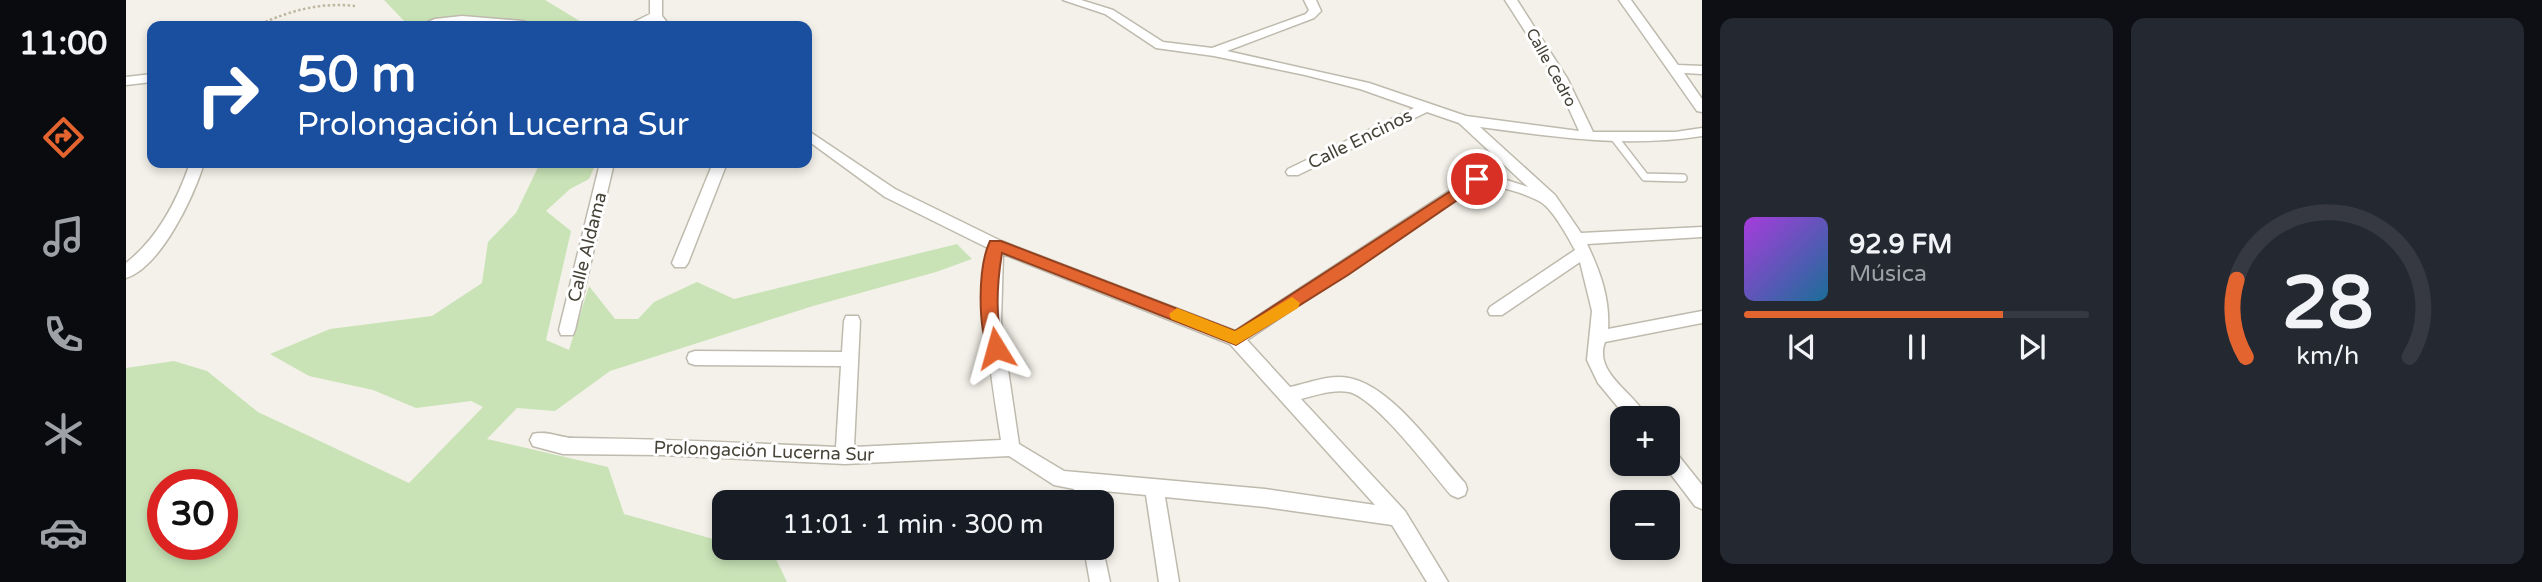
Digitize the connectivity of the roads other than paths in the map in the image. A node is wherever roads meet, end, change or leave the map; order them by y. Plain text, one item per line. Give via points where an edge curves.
1 (656, 0) edge
2 (1069, 0) edge
3 (1310, 0) edge
4 (1511, 0) edge
5 (1625, 0) edge
6 (440, 21) edge
7 (482, 21) edge
8 (660, 21) edge
9 (1214, 52) junction
10 (1675, 69) junction
11 (1702, 70) edge
12 (147, 79) edge
13 (126, 81) edge
14 (1427, 106) junction
15 (1702, 108) edge
16 (1464, 120) junction
17 (1702, 132) edge
18 (1588, 137) junction
19 (1614, 137) junction
20 (812, 138) edge
21 (196, 168) edge
22 (606, 168) edge
23 (718, 168) edge
24 (1293, 172) dead end
25 (1684, 178) dead end
26 (1550, 198) junction
27 (1702, 232) edge
28 (996, 245) junction
29 (1579, 246) junction
30 (680, 263) dead end
31 (126, 272) edge
32 (1496, 311) dead end
33 (1702, 317) edge
34 (852, 321) dead end
35 (567, 330) dead end
36 (1599, 337) junction
37 (1236, 339) junction
38 (695, 358) dead end
39 (852, 359) junction
40 (1286, 395) junction
41 (1628, 406) edge
42 (539, 440) dead end
43 (1011, 448) junction
44 (845, 456) junction
45 (1680, 471) edge
46 (1082, 481) junction
47 (1154, 487) junction
48 (1458, 489) dead end
49 (1084, 490) edge
50 (1702, 500) edge
51 (1398, 517) junction
52 (1096, 560) edge
53 (1100, 582) edge
54 (1169, 582) edge
55 (1438, 582) edge

1 - 8 street
2 - 9 street via 1110,12 1160,45
3 - 9 street via 1315,11 1310,16
4 - 18 street, Calle Cedro via 1561,78
5 - 10 street
6 - 7 street
9 - 14 street via 1317,74
10 - 11 street
10 - 15 street
12 - 13 street
14 - 16 street
14 - 24 street, Calle Encinos
16 - 18 street
16 - 26 street
17 - 19 street
18 - 19 street
19 - 25 lane via 1645,177
20 - 28 street via 890,193
21 - 31 street via 172,218
22 - 35 street, Calle Aldama
23 - 30 street
26 - 29 street
26 - 37 street via 1477,179
27 - 29 street
28 - 37 street
28 - 43 street via 990,278 991,325
29 - 32 street
29 - 36 street via 1598,294
33 - 36 street
34 - 39 street
36 - 41 street via 1596,366
37 - 40 street
38 - 39 street
39 - 44 street
40 - 48 street via 1338,384 1353,385 1373,395
40 - 51 street
42 - 44 street, Prolongación Lucerna Sur via 563,446
43 - 44 street, Prolongación Lucerna Sur
43 - 46 street via 1061,479
45 - 50 street
46 - 47 street
46 - 49 street
47 - 51 street
47 - 54 street
51 - 55 street
52 - 53 street

